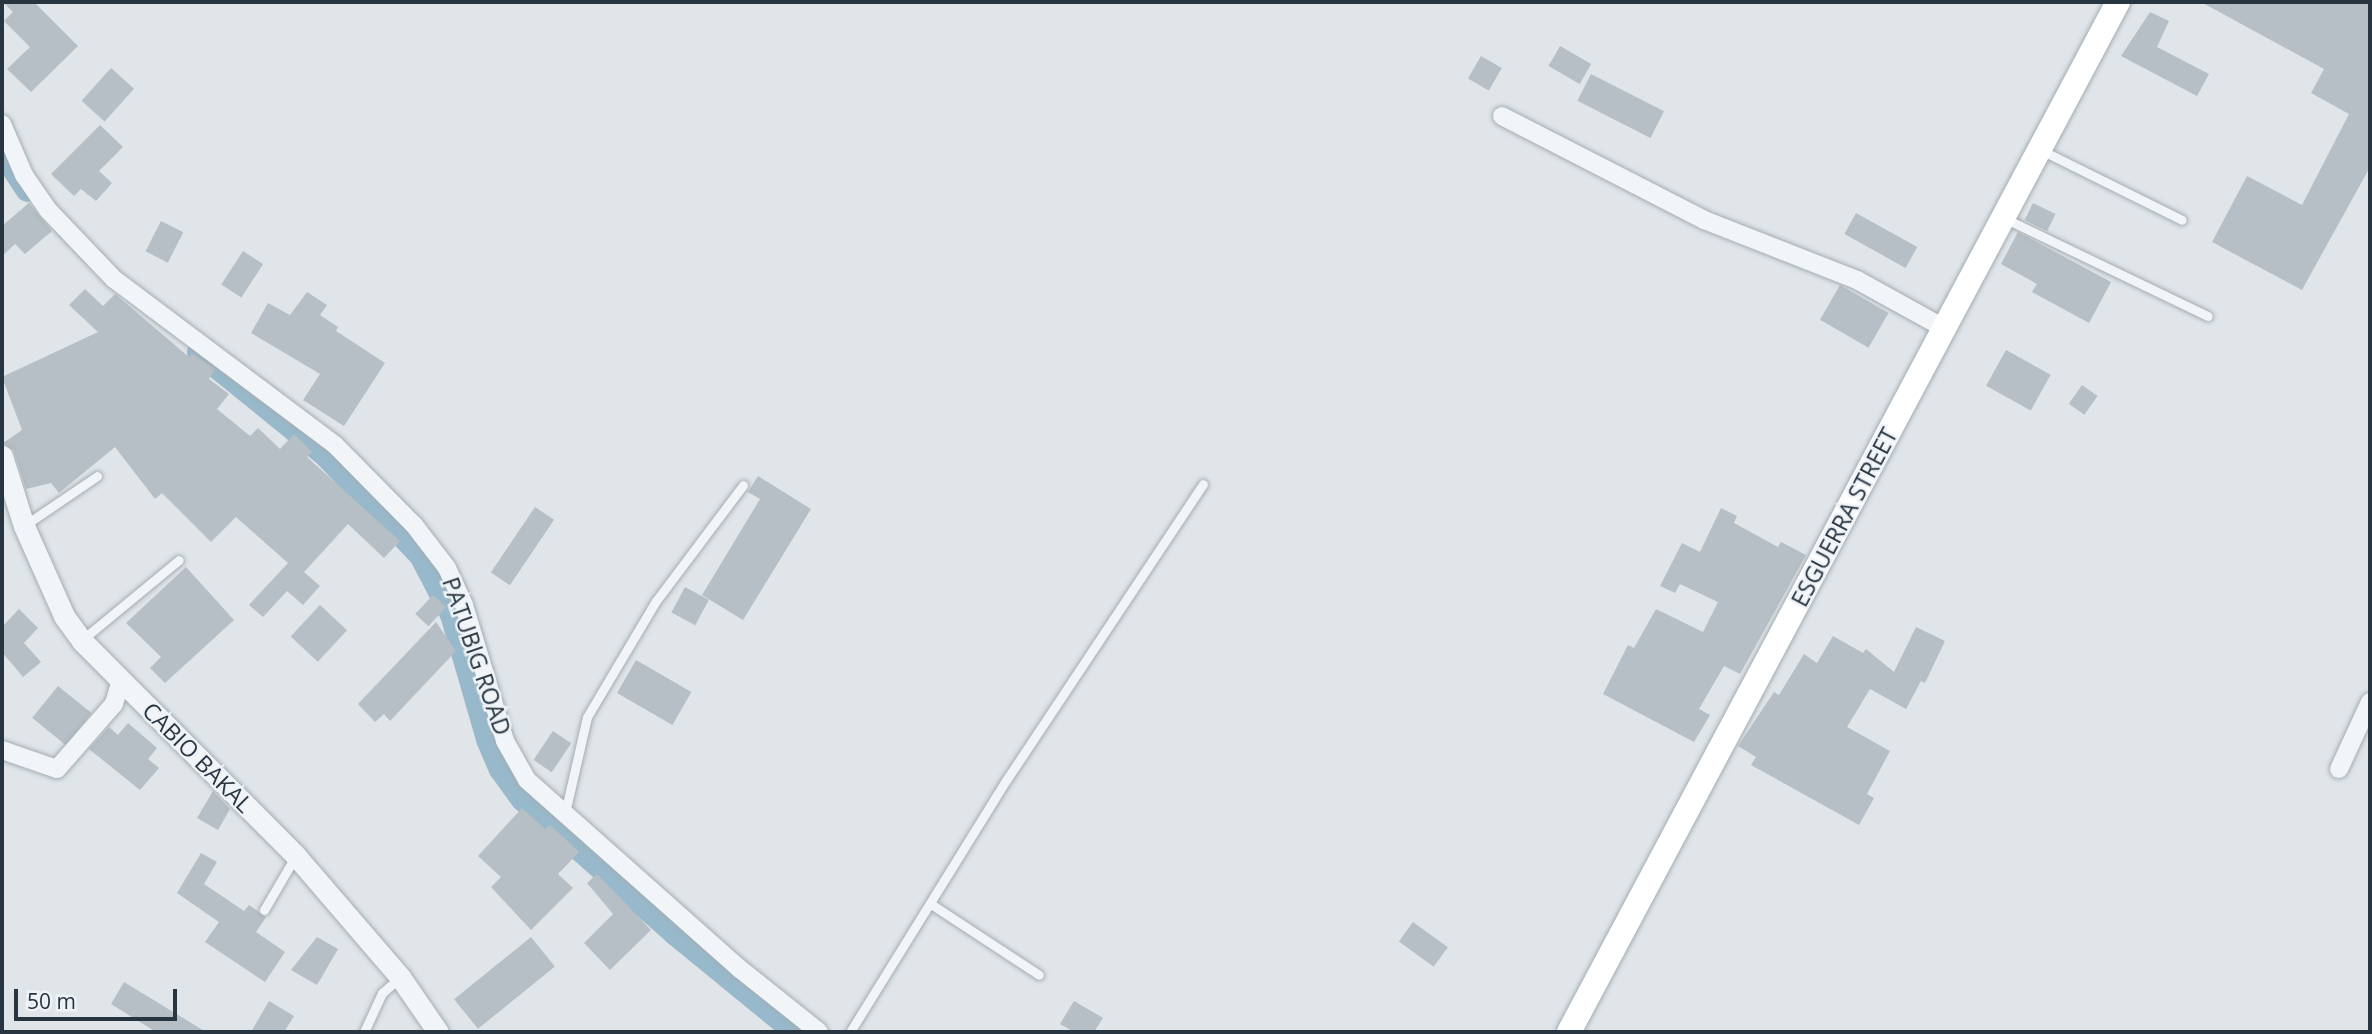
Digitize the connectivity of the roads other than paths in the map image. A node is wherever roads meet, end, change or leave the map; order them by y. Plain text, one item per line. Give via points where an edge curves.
1 (2118, 2) edge
2 (1502, 116) dead end
3 (2, 124) edge
4 (2040, 149) junction
5 (2003, 218) junction
6 (2182, 220) dead end
7 (2208, 316) dead end
8 (1944, 328) junction
9 (2, 456) edge
10 (97, 475) dead end
11 (1203, 484) dead end
12 (743, 485) dead end
13 (24, 527) junction
14 (179, 560) dead end
15 (82, 641) junction
16 (121, 680) junction
17 (2370, 702) edge
18 (2, 750) edge
19 (2339, 769) dead end
20 (565, 813) junction
21 (296, 856) junction
22 (931, 904) junction
23 (264, 910) dead end
24 (1039, 975) dead end
25 (400, 977) junction
26 (364, 1032) edge
27 (438, 1032) edge
28 (819, 1032) edge
29 (850, 1032) edge
30 (1569, 1032) edge

1 - 4 main road, ESGUERRA STREET
2 - 8 street via 1704,220 1857,280
3 - 20 street, PATUBIG ROAD via 24,175 48,210 114,279 335,445 414,525 447,568 464,605 516,765
4 - 5 main road, ESGUERRA STREET
4 - 6 lane
5 - 7 lane
5 - 8 main road, ESGUERRA STREET
8 - 30 main road, ESGUERRA STREET
9 - 13 street, CABIO BAKAL
10 - 13 lane
11 - 22 lane via 1007,779
12 - 20 lane via 656,601 587,718
13 - 15 street, CABIO BAKAL via 64,615
14 - 15 lane
15 - 16 street, CABIO BAKAL
16 - 18 street via 114,704 57,769
16 - 21 street, CABIO BAKAL
17 - 19 street
20 - 28 street, PATUBIG ROAD via 740,969
21 - 23 lane
21 - 25 street, CABIO BAKAL
22 - 24 lane
22 - 29 lane
25 - 26 lane via 382,993
25 - 27 street, CABIO BAKAL

